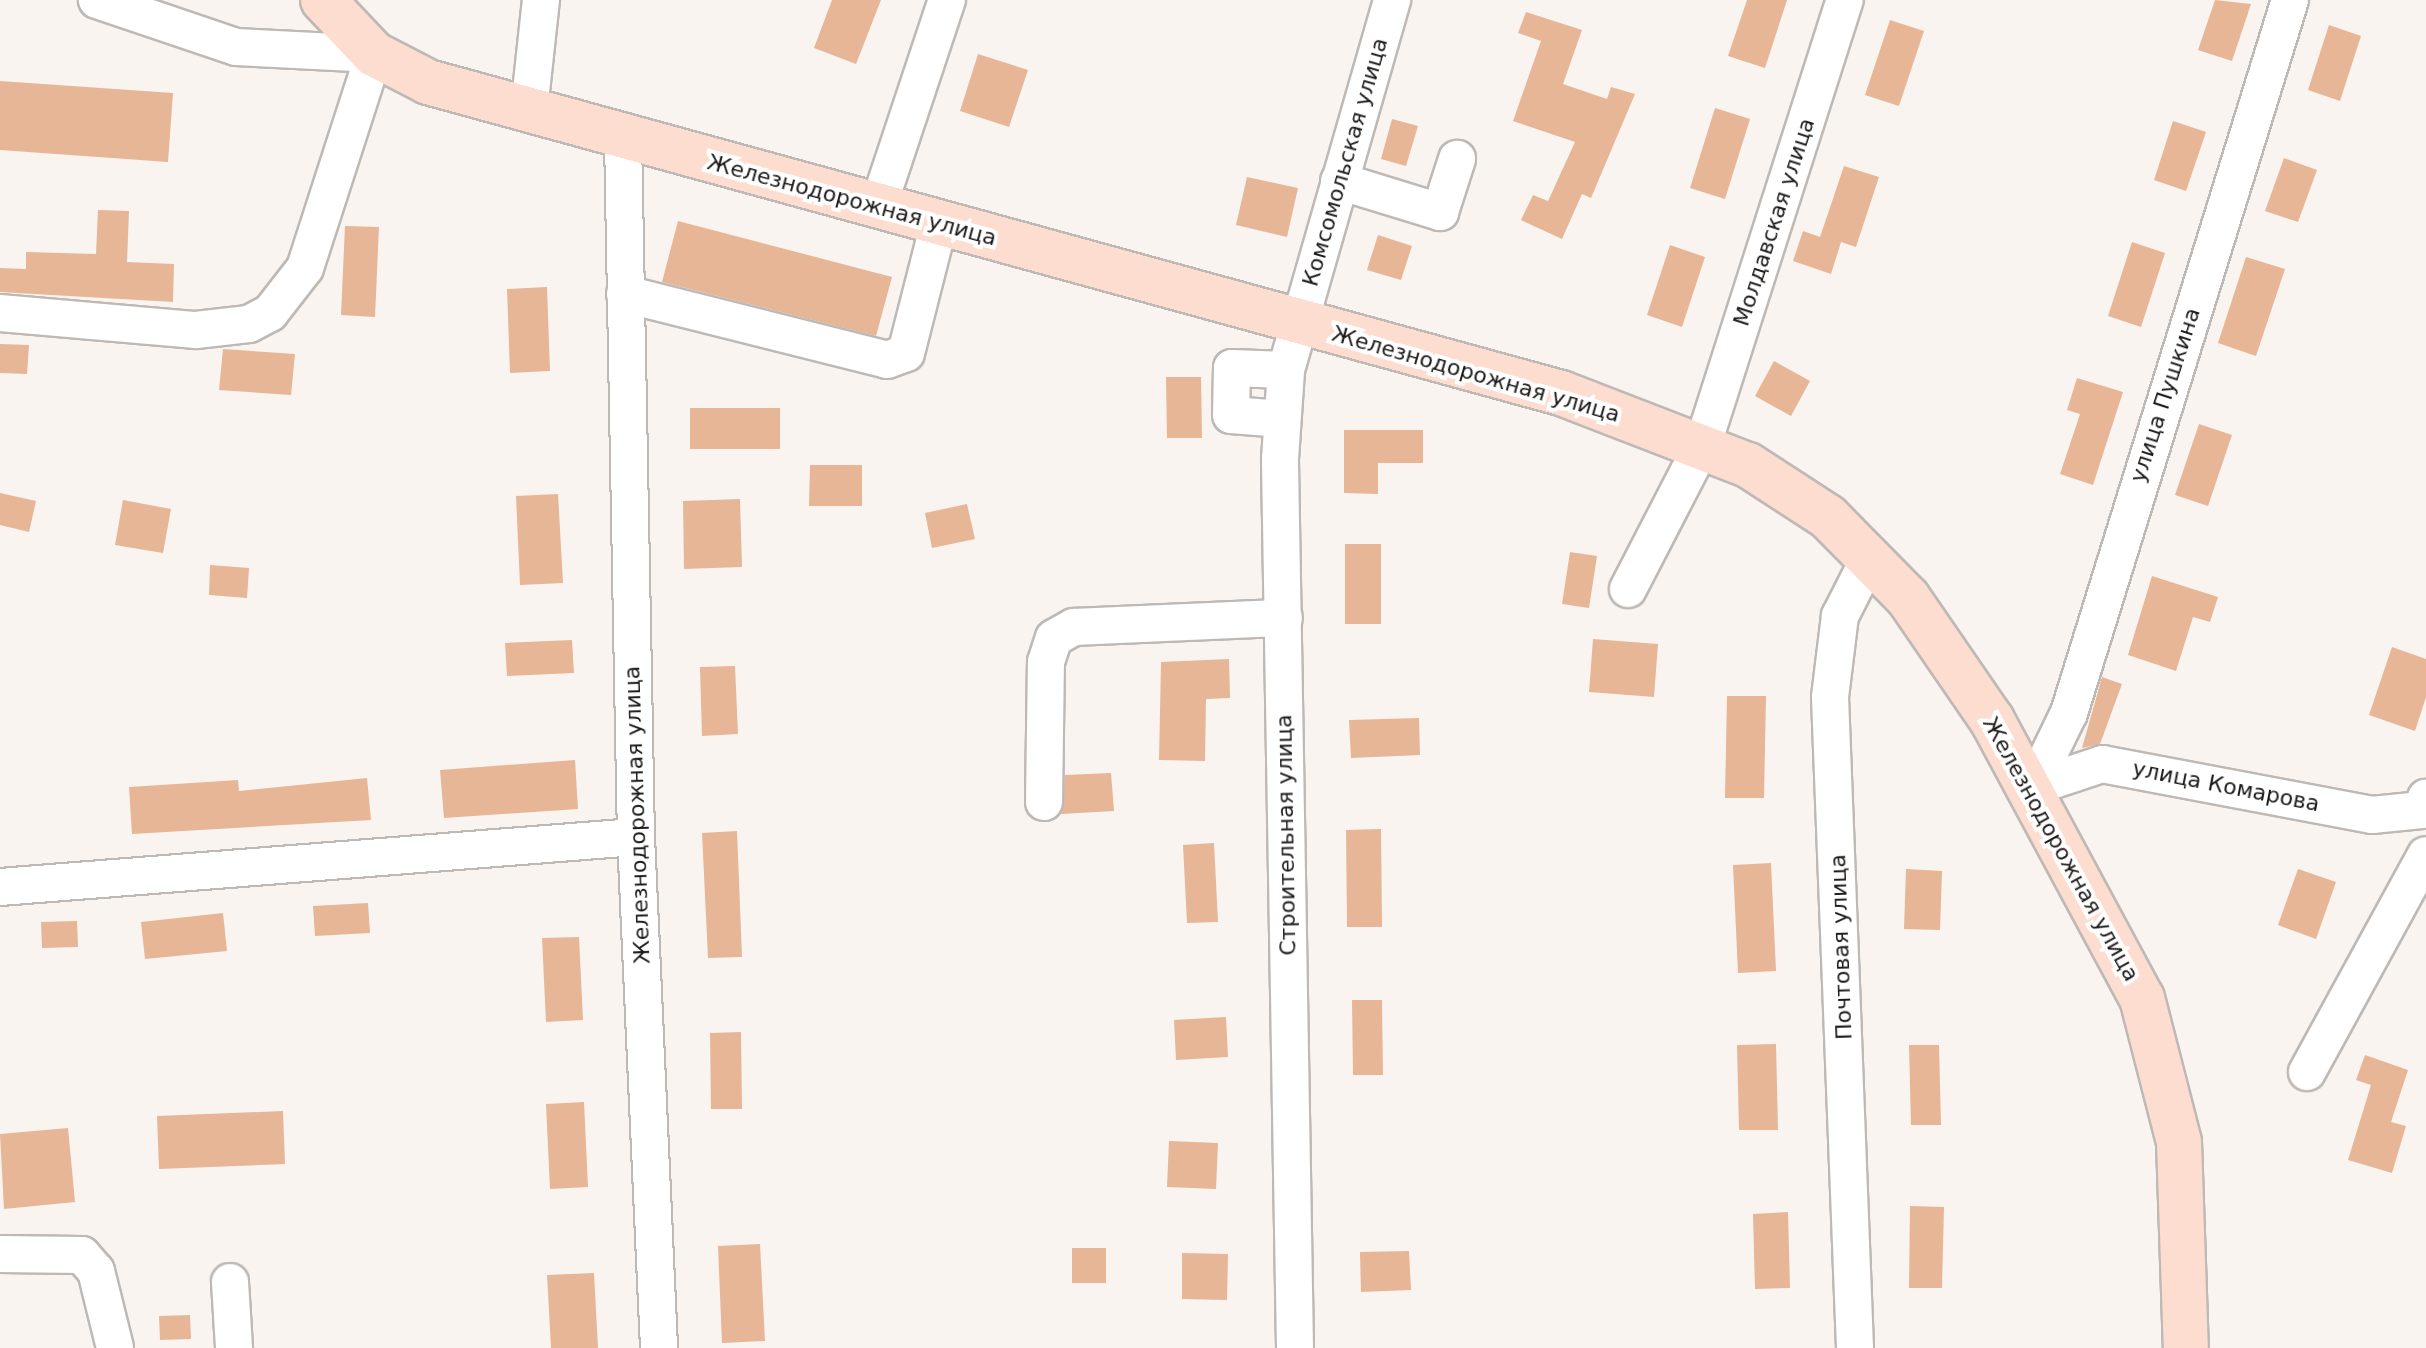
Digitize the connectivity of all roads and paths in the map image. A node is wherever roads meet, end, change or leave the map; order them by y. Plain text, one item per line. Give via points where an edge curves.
1 (97, 0) edge
2 (323, 0) edge
3 (541, 0) edge
4 (947, 0) edge
5 (1392, 0) edge
6 (1845, 0) edge
7 (2290, 0) edge
8 (374, 54) junction
9 (529, 110) junction
10 (623, 137) junction
11 (1457, 159) dead end
12 (1339, 181) junction
13 (878, 207) junction
14 (939, 224) junction
15 (625, 294) junction
16 (0, 313) edge
17 (1297, 323) junction
18 (1286, 370) junction
19 (1282, 419) junction
20 (1703, 444) junction
21 (1871, 555) junction
22 (1628, 589) dead end
23 (1284, 618) junction
24 (2033, 787) junction
25 (1044, 802) dead end
26 (2425, 809) edge
27 (636, 837) junction
28 (2426, 855) edge
29 (0, 887) edge
30 (2307, 1072) dead end
31 (0, 1254) edge
32 (230, 1282) dead end
33 (115, 1348) edge
34 (234, 1348) edge
35 (659, 1348) edge
36 (1295, 1348) edge
37 (1855, 1348) edge
38 (2186, 1348) edge

1 - 8 street via 236,47
2 - 8 main road, Железнодорожная улица
3 - 9 street
4 - 13 street
5 - 12 street, Комсомольская улица
6 - 20 street, Молдавская улица
7 - 24 street, улица Пушкина via 2069,713
8 - 9 main road, Железнодорожная улица via 428,82
8 - 16 street via 305,268 270,313 249,324 196,330
9 - 10 main road, Железнодорожная улица
10 - 13 main road, Железнодорожная улица
10 - 15 street, Железнодорожная улица
11 - 12 street via 1440,212
12 - 17 street, Комсомольская улица
13 - 14 main road, Железнодорожная улица
14 - 15 street via 906,353 887,360
14 - 17 main road, Железнодорожная улица
15 - 27 street, Железнодорожная улица
17 - 18 street, Строительная улица
17 - 20 main road, Железнодорожная улица via 1561,393
18 - 19 street, Строительная улица
18 - 19 street via 1232,368 1231,415
19 - 23 street, Строительная улица
20 - 21 main road, Железнодорожная улица via 1785,487
20 - 22 street, Молдавская улица
21 - 24 main road, Железнодорожная улица via 1953,661
21 - 37 street, Почтовая улица via 1840,616 1830,697
23 - 25 street via 1074,627 1054,638 1046,662
23 - 36 street, Строительная улица
24 - 26 street, улица Комарова via 2102,764 2372,815
24 - 38 main road, Железнодорожная улица via 2121,952 2161,1050 2183,1197
27 - 29 street
27 - 35 street, Железнодорожная улица
28 - 30 street
31 - 33 street via 82,1255 96,1271
32 - 34 street

